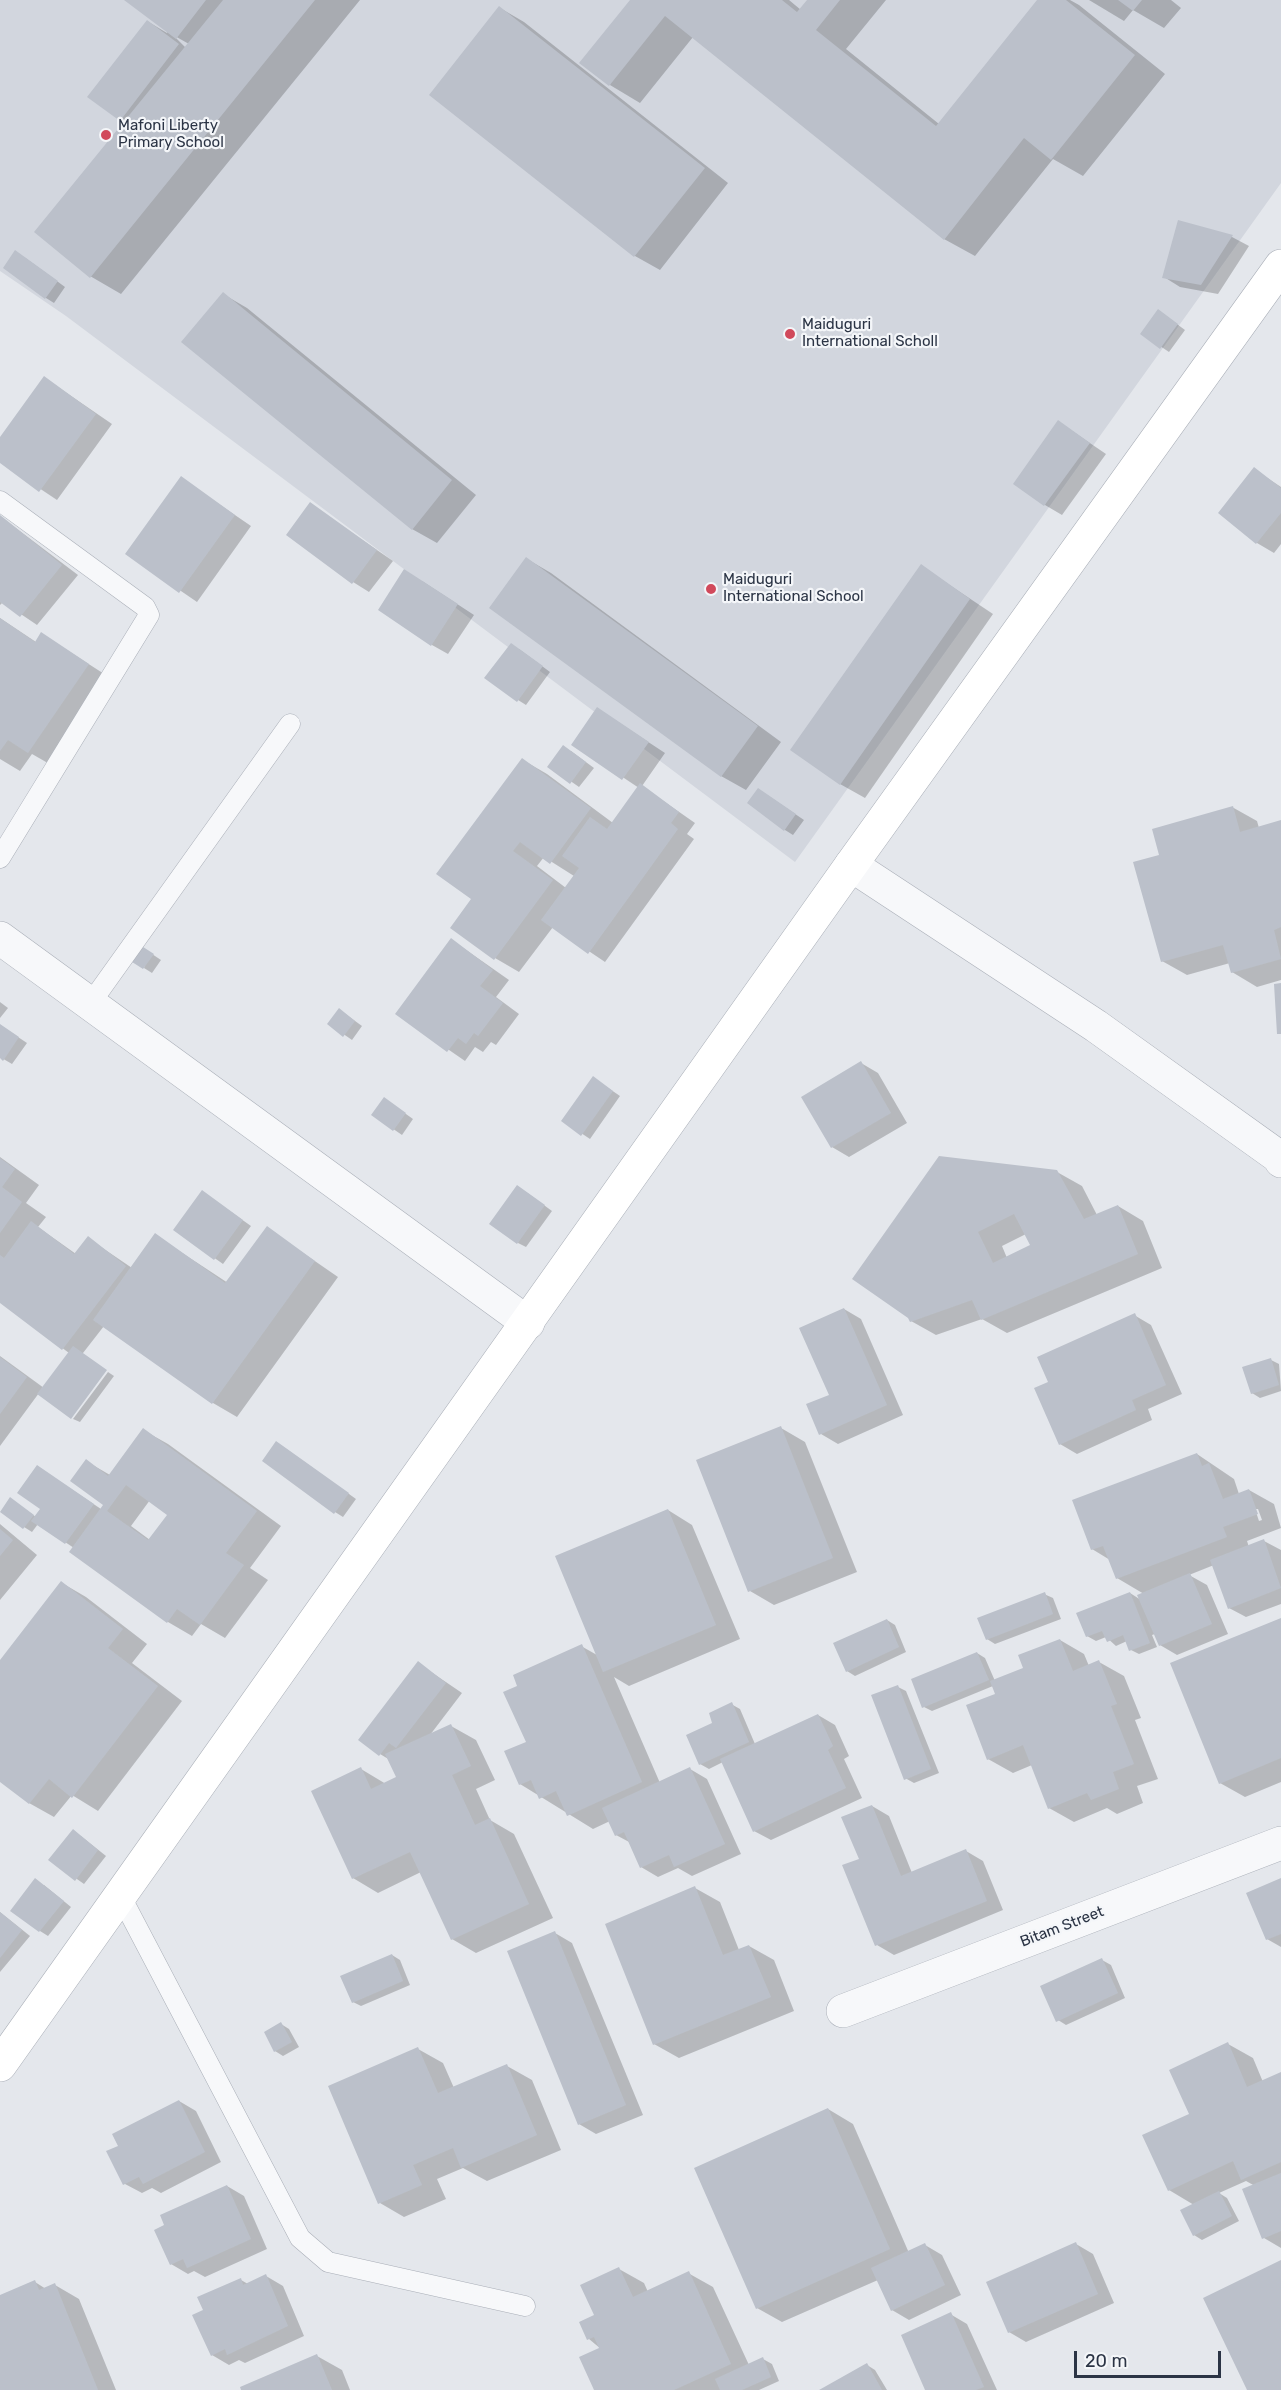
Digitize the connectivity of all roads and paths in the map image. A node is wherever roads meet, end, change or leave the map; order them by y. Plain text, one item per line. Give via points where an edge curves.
1 (1281, 266) edge
2 (0, 501) edge
3 (290, 724) dead end
4 (0, 858) edge
5 (850, 865) junction
6 (0, 938) edge
7 (90, 1004) junction
8 (1280, 1158) edge
9 (528, 1323) junction
10 (1281, 1843) edge
11 (120, 1893) junction
12 (843, 2011) dead end
13 (0, 2065) edge
14 (525, 2306) dead end

1 - 5 street
2 - 4 lane via 146,607 149,615
3 - 7 lane
5 - 8 street via 1095,1026
5 - 9 street
6 - 7 street
7 - 9 street
9 - 11 street
10 - 12 street, Bitam Street
11 - 13 street
11 - 14 lane via 300,2238 328,2262

